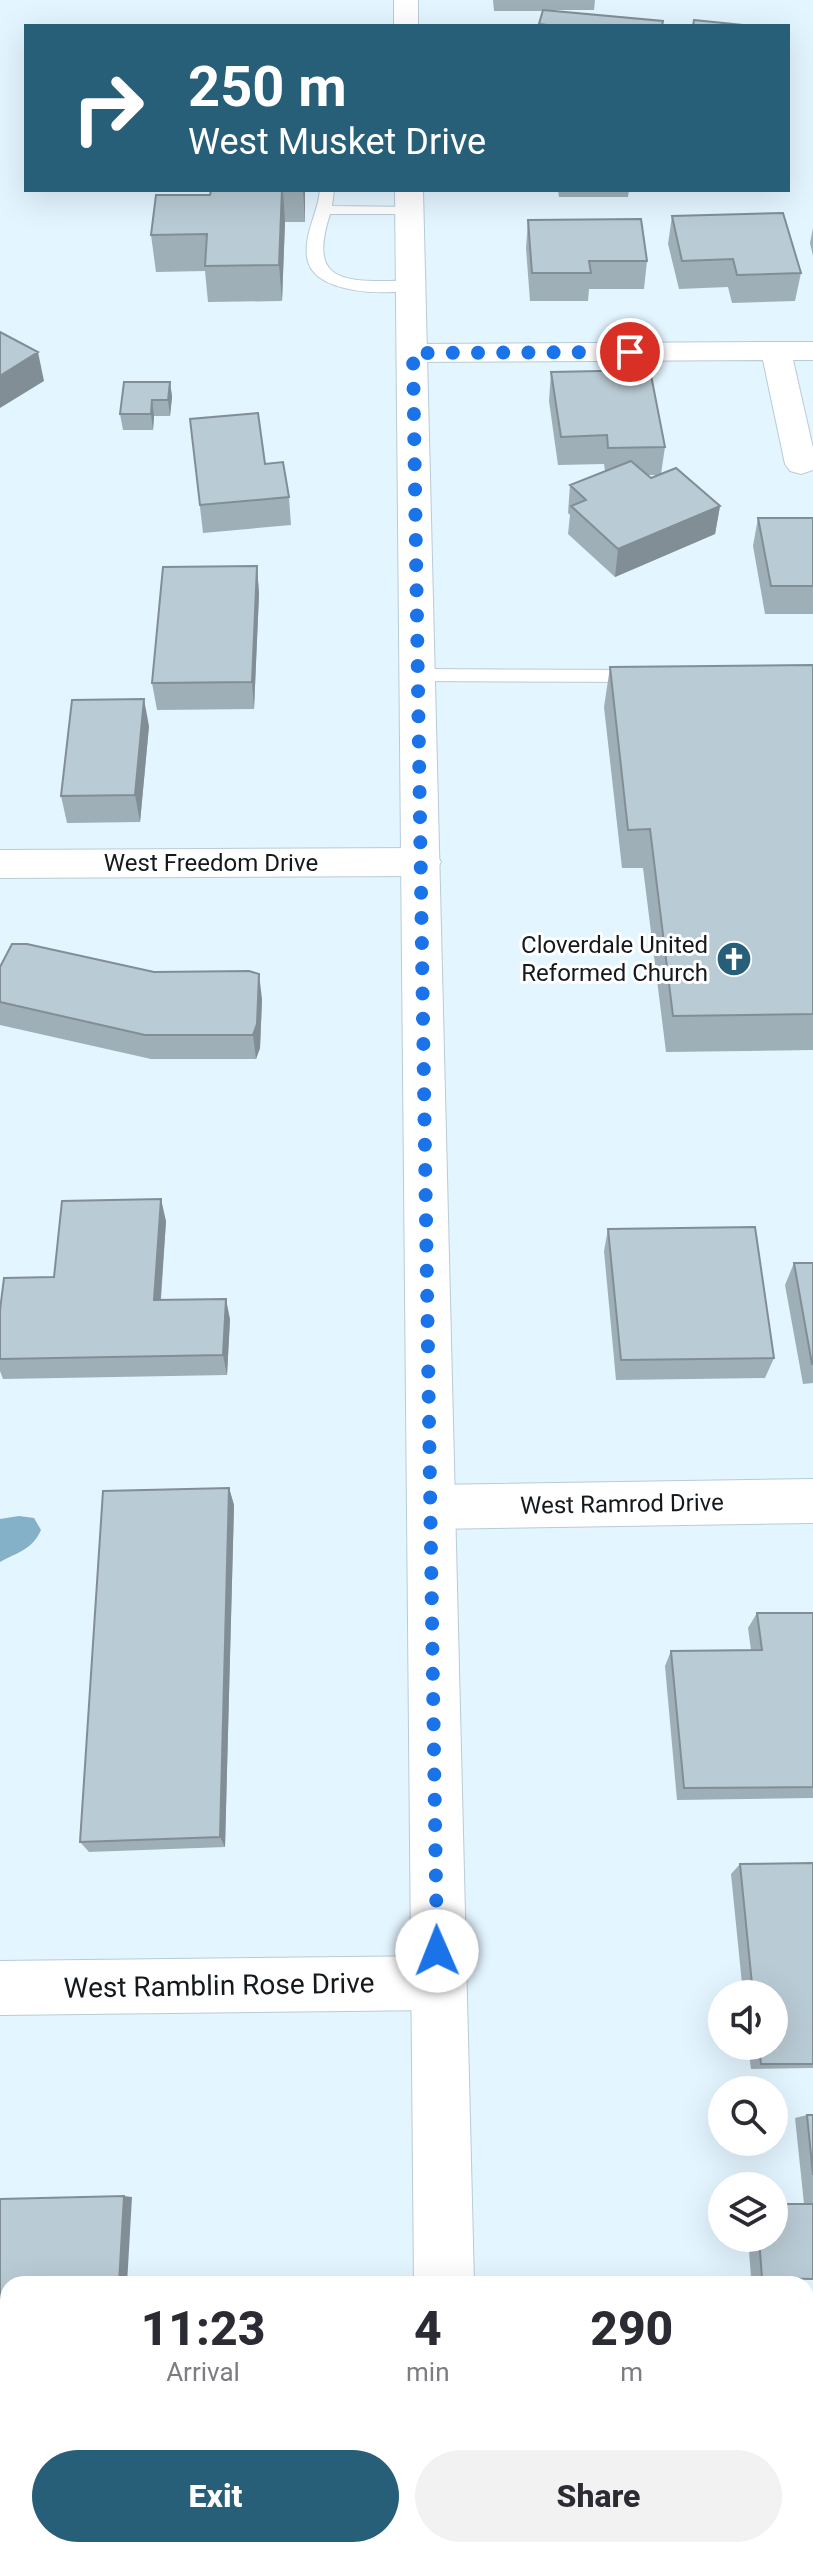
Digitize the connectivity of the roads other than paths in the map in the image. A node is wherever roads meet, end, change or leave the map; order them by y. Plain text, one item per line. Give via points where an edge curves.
1 (406, 0) edge
2 (406, 24) edge
3 (327, 192) edge
4 (409, 200) edge
5 (323, 210) junction
6 (411, 286) junction
7 (776, 351) junction
8 (813, 351) edge
9 (413, 353) junction
10 (801, 464) dead end
11 (417, 675) junction
12 (657, 676) edge
13 (422, 862) junction
14 (0, 864) edge
15 (813, 1501) edge
16 (431, 1507) junction
17 (438, 1983) junction
18 (0, 1988) edge
19 (444, 2276) edge

1 - 2 main road
3 - 5 lane
4 - 5 lane
4 - 6 main road
5 - 6 lane via 312,262 320,276 335,282
6 - 9 main road
7 - 8 main road
7 - 9 main road
7 - 10 main road
9 - 11 main road
11 - 12 lane
11 - 13 main road
13 - 14 main road, West Freedom Drive
13 - 16 main road
15 - 16 main road, West Ramrod Drive
16 - 17 main road
17 - 18 main road, West Ramblin Rose Drive
17 - 19 main road

